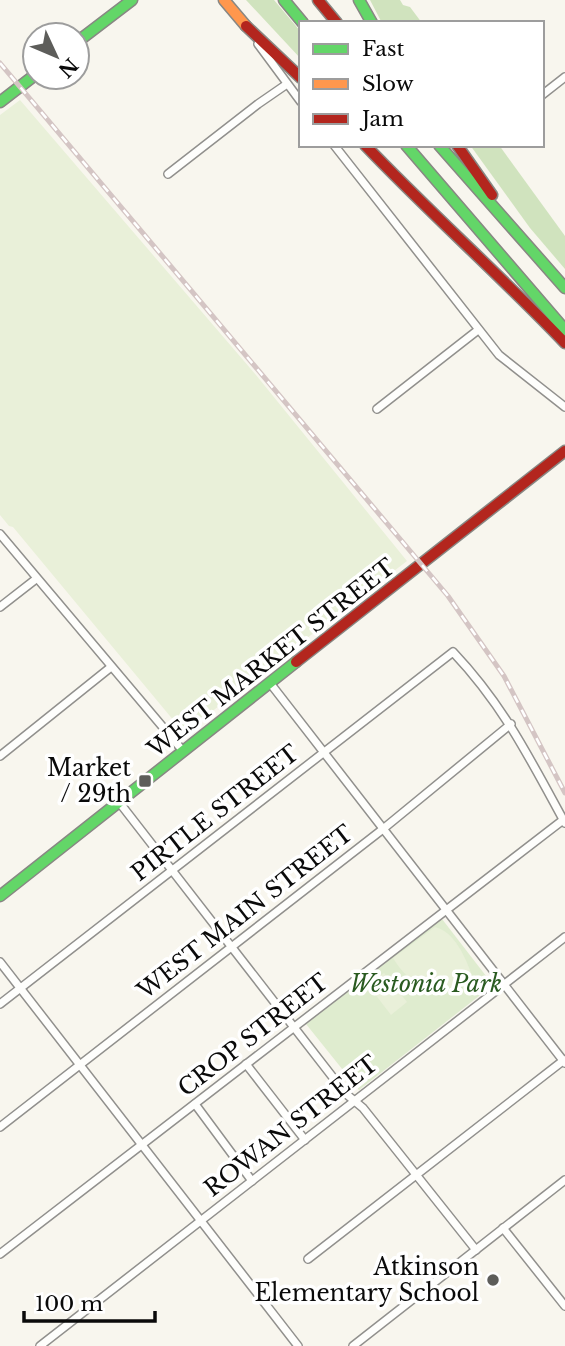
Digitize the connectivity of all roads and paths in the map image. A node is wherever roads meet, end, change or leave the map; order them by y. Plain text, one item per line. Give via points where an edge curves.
1 (132, 0) edge
2 (224, 0) edge
3 (284, 0) edge
4 (318, 0) edge
5 (359, 0) edge
6 (301, 21) edge
7 (335, 21) edge
8 (371, 21) edge
9 (246, 26) junction
10 (91, 31) edge
11 (299, 76) edge
12 (565, 77) edge
13 (287, 84) junction
14 (21, 86) edge
15 (544, 93) edge
16 (299, 99) edge
17 (0, 102) edge
18 (336, 147) edge
19 (367, 147) edge
20 (408, 147) edge
21 (441, 147) edge
22 (458, 147) edge
23 (168, 174) dead end
24 (542, 263) junction
25 (565, 288) edge
26 (478, 330) junction
27 (565, 330) edge
28 (565, 343) edge
29 (565, 407) edge
30 (377, 409) dead end
31 (565, 451) edge
32 (0, 534) edge
33 (36, 579) junction
34 (0, 607) edge
35 (111, 667) junction
36 (270, 683) junction
37 (511, 724) junction
38 (183, 751) junction
39 (324, 753) junction
40 (0, 756) edge
41 (119, 802) junction
42 (564, 821) edge
43 (383, 829) junction
44 (172, 870) junction
45 (0, 896) edge
46 (446, 910) junction
47 (565, 937) edge
48 (231, 947) junction
49 (0, 962) edge
50 (504, 984) junction
51 (20, 988) junction
52 (0, 1004) edge
53 (294, 1027) junction
54 (564, 1061) edge
55 (246, 1064) junction
56 (80, 1065) junction
57 (354, 1100) junction
58 (195, 1104) junction
59 (0, 1127) edge
60 (304, 1140) junction
61 (142, 1145) junction
62 (417, 1173) junction
63 (565, 1180) edge
64 (252, 1181) junction
65 (201, 1221) junction
66 (503, 1228) junction
67 (476, 1250) junction
68 (0, 1254) edge
69 (308, 1259) dead end
70 (565, 1306) edge
71 (40, 1346) edge
72 (298, 1346) edge
73 (353, 1346) edge

1 - 10 main road
2 - 9 main road
3 - 6 main road
4 - 7 main road
5 - 8 main road
9 - 11 main road
9 - 13 street
12 - 15 street
13 - 16 street
13 - 23 street
14 - 17 main road
18 - 26 street
19 - 28 main road
20 - 27 main road
21 - 24 main road
22 - 24 main road
24 - 25 main road
26 - 29 street via 499,355
26 - 30 street
31 - 36 main road, WEST MARKET STREET
32 - 33 street
33 - 34 street
33 - 35 street
35 - 38 street
35 - 40 street
36 - 38 main road, WEST MARKET STREET
36 - 39 street
37 - 39 street, PIRTLE STREET via 453,652
37 - 42 street
37 - 43 street, WEST MAIN STREET
38 - 41 main road, WEST MARKET STREET
39 - 43 street
39 - 44 street, PIRTLE STREET
41 - 44 street
41 - 45 main road, WEST MARKET STREET
42 - 46 street, CROP STREET
43 - 46 street
43 - 48 street, WEST MAIN STREET
44 - 48 street
44 - 51 street, PIRTLE STREET
46 - 50 street
46 - 53 street, CROP STREET
47 - 50 street, ROWAN STREET
48 - 53 street
48 - 56 street, WEST MAIN STREET
49 - 51 street
50 - 54 street
50 - 57 street, ROWAN STREET
51 - 52 street, PIRTLE STREET
51 - 56 street
53 - 55 street, CROP STREET
53 - 57 street
54 - 62 street
55 - 58 street, CROP STREET
55 - 60 street
56 - 59 street, WEST MAIN STREET
56 - 61 street
57 - 60 street, ROWAN STREET
57 - 62 street
58 - 61 street, CROP STREET
58 - 64 street
60 - 64 street, ROWAN STREET
61 - 65 street
61 - 68 street, CROP STREET
62 - 67 street
62 - 69 street
63 - 66 street
64 - 65 street, ROWAN STREET
65 - 71 street, ROWAN STREET
65 - 72 street
66 - 67 street
66 - 70 street
67 - 73 street

